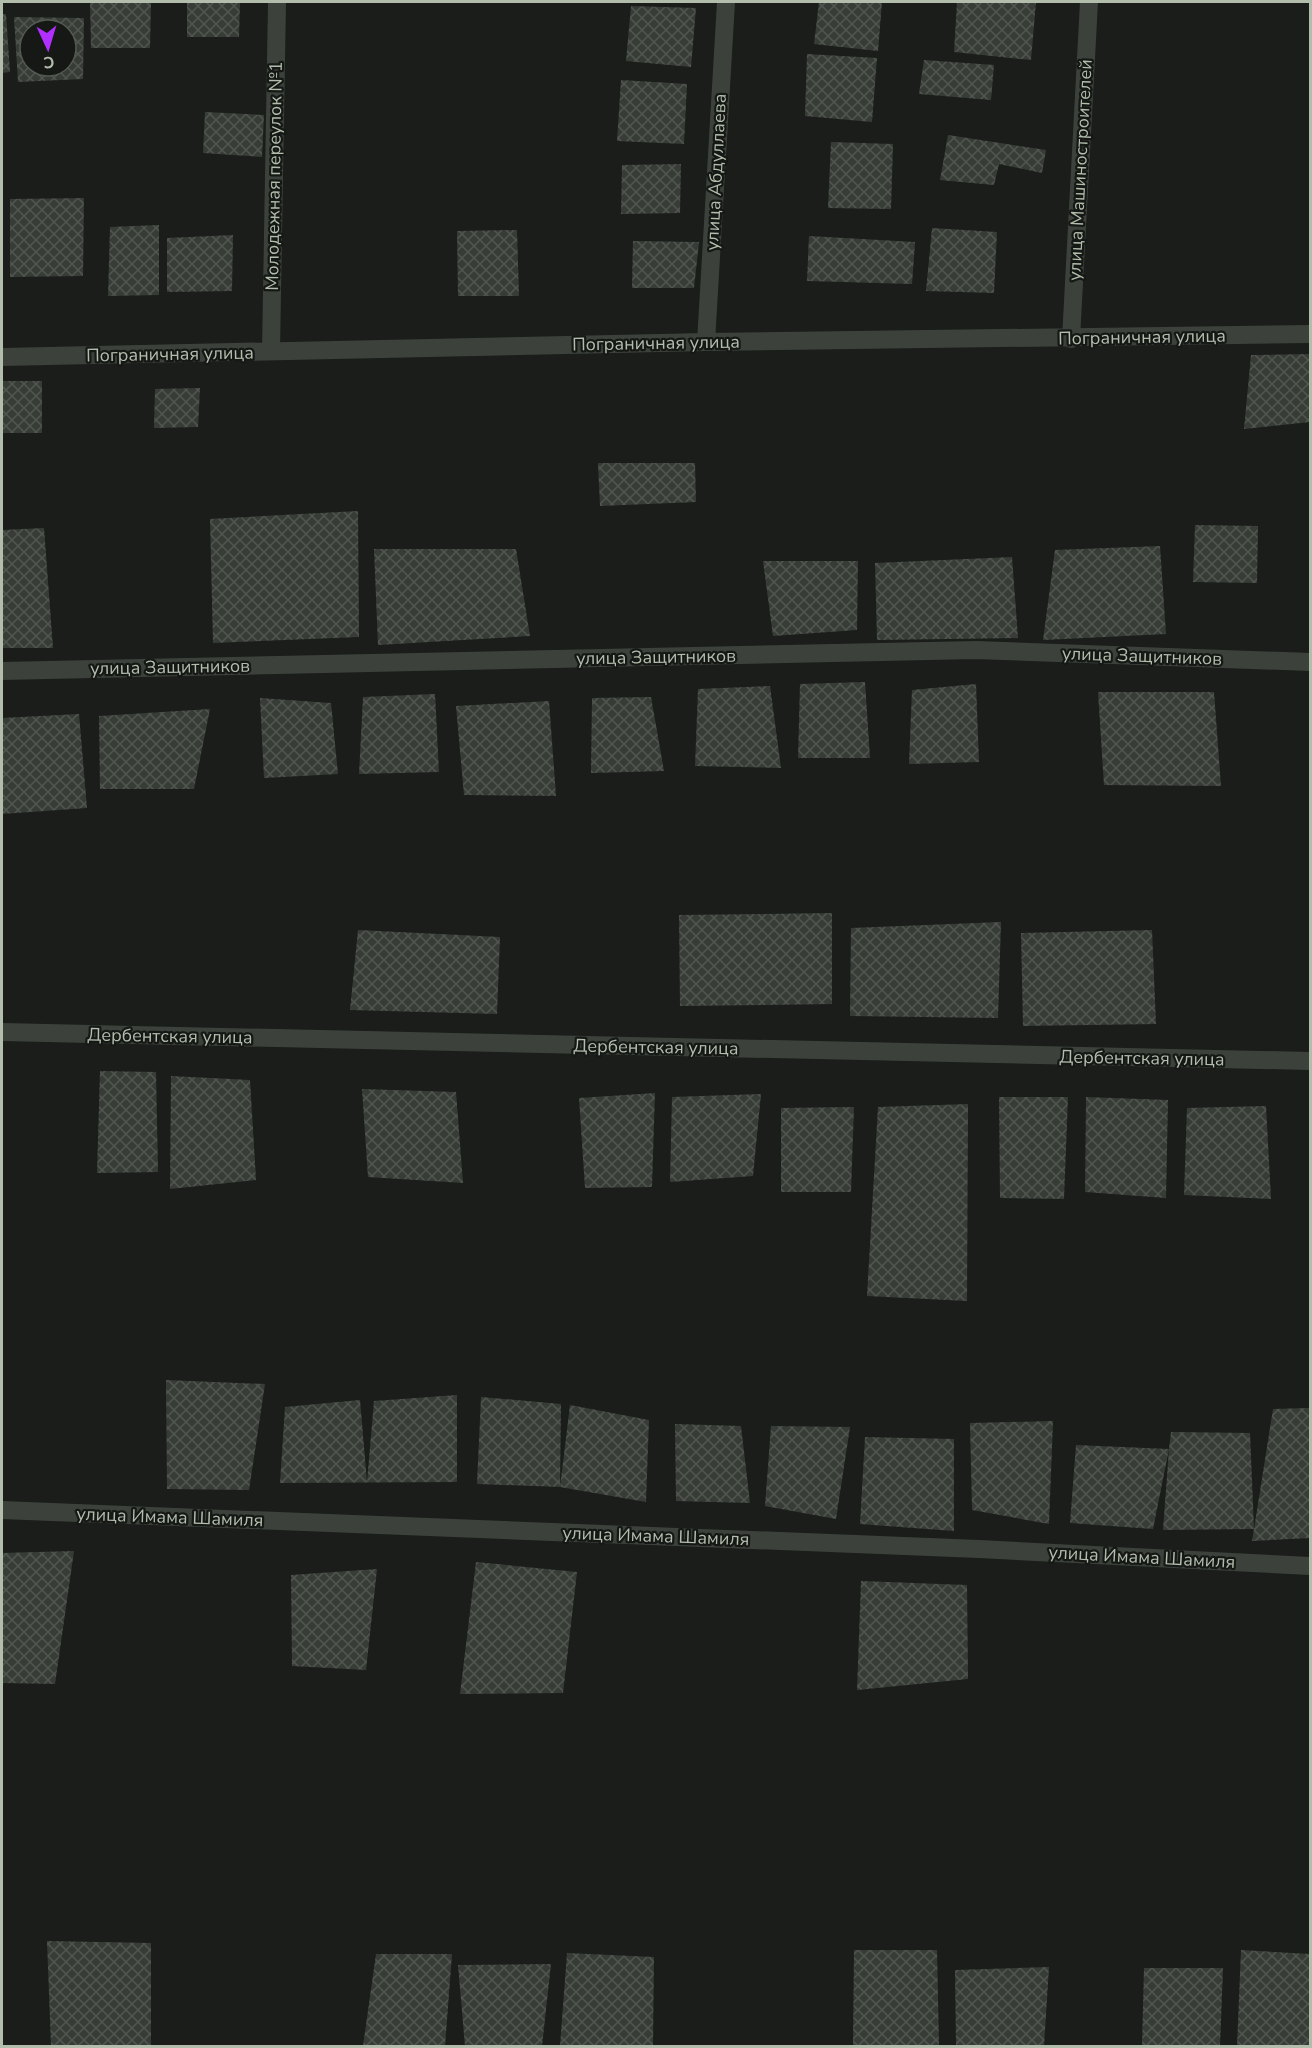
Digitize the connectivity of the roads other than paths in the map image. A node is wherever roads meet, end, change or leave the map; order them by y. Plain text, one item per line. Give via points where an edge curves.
1 (277, 2) edge
2 (726, 2) edge
3 (1089, 2) edge
4 (1311, 334) edge
5 (1071, 339) junction
6 (706, 342) junction
7 (271, 351) junction
8 (2, 357) edge
9 (1311, 662) edge
10 (2, 671) edge
11 (2, 1032) edge
12 (1311, 1061) edge
13 (2, 1510) edge
14 (1311, 1566) edge

1 - 7 street, Молодежная переулок №1
2 - 6 street, улица Абдуллаева
3 - 5 street, улица Машиностроителей
4 - 5 street, Пограничная улица
5 - 6 street, Пограничная улица
6 - 7 street, Пограничная улица
7 - 8 street, Пограничная улица
9 - 10 street, улица Защитников via 976,650
11 - 12 street, Дербентская улица
13 - 14 street, улица Имама Шамиля

